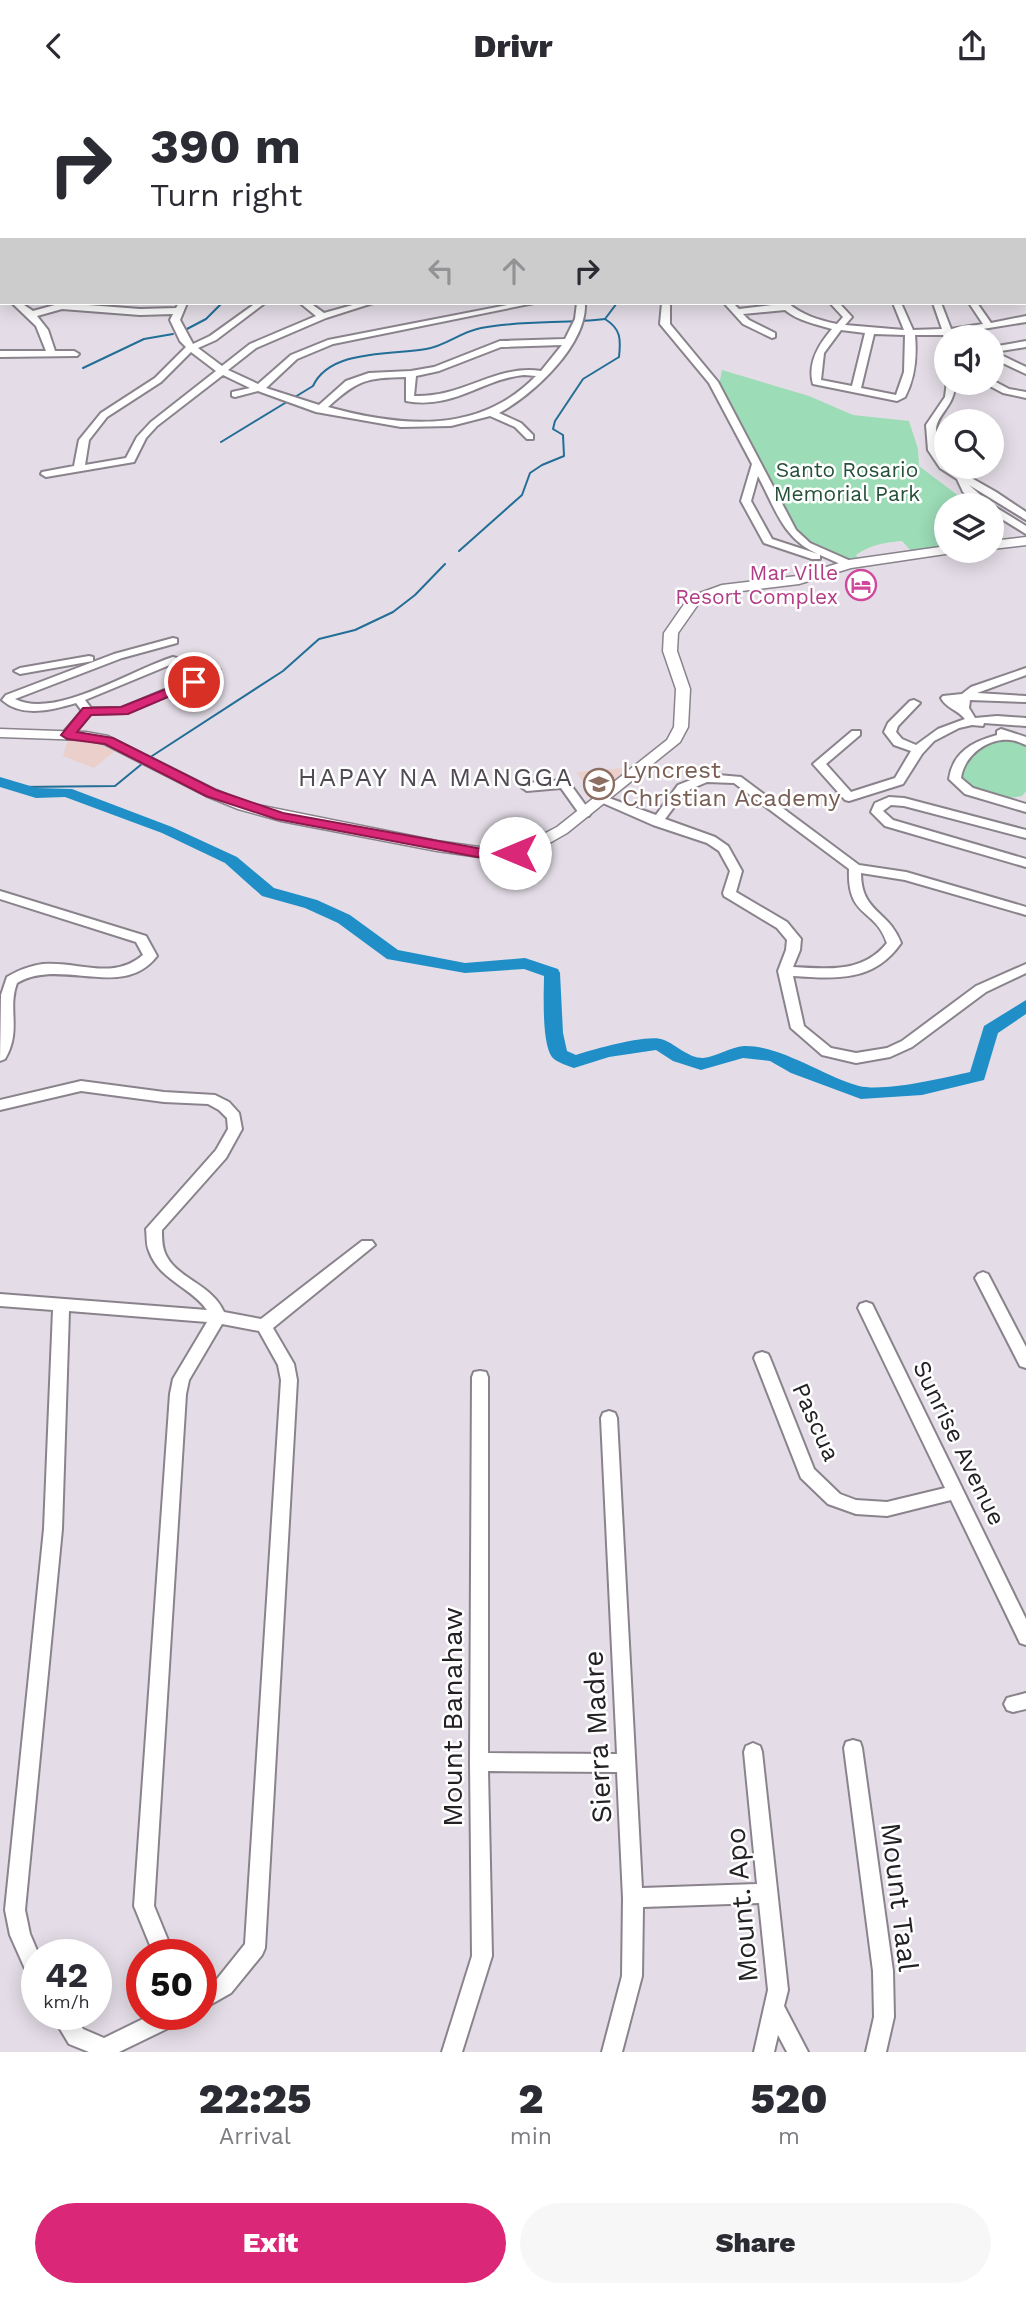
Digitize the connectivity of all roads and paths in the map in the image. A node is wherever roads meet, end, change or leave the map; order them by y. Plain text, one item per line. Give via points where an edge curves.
1 (19, 305) edge
2 (258, 305) edge
3 (307, 305) edge
4 (362, 305) edge
5 (499, 305) edge
6 (581, 305) edge
7 (666, 305) edge
8 (730, 305) edge
9 (784, 305) edge
10 (836, 305) edge
11 (899, 305) edge
12 (938, 305) edge
13 (973, 305) edge
14 (180, 307) edge
15 (735, 312) junction
16 (33, 314) junction
17 (323, 316) junction
18 (1026, 319) edge
19 (946, 325) edge
20 (988, 325) joint
21 (838, 326) junction
22 (870, 330) junction
23 (908, 332) junction
24 (934, 334) edge
25 (772, 335) dead end
26 (568, 342) junction
27 (1025, 345) edge
28 (189, 349) junction
29 (1004, 349) edge
30 (0, 354) edge
31 (51, 354) junction
32 (74, 354) dead end
33 (1004, 359) edge
34 (223, 371) junction
35 (1026, 371) edge
36 (411, 374) junction
37 (544, 374) junction
38 (260, 388) junction
39 (856, 390) junction
40 (1004, 390) edge
41 (235, 394) dead end
42 (1026, 395) edge
43 (319, 410) junction
44 (491, 413) junction
45 (934, 419) edge
46 (530, 437) dead end
47 (934, 448) edge
48 (756, 465) junction
49 (79, 469) junction
50 (46, 474) dead end
51 (961, 479) joint
52 (971, 493) edge
53 (1004, 516) edge
54 (1026, 517) edge
55 (1012, 521) junction
56 (1026, 531) edge
57 (1026, 541) edge
58 (1004, 544) edge
59 (934, 552) edge
60 (827, 555) junction
61 (849, 564) junction
62 (173, 641) dead end
63 (118, 656) junction
64 (173, 660) dead end
65 (20, 671) dead end
66 (216, 671) dead end
67 (1026, 671) edge
68 (4, 699) edge
69 (1026, 699) edge
70 (79, 700) junction
71 (964, 702) junction
72 (914, 703) dead end
73 (88, 711) junction
74 (972, 721) junction
75 (1026, 722) edge
76 (0, 733) edge
77 (856, 733) dead end
78 (67, 735) junction
79 (1009, 736) junction
80 (1026, 741) edge
81 (918, 750) junction
82 (527, 787) dead end
83 (602, 800) junction
84 (1023, 803) edge
85 (585, 813) junction
86 (657, 822) junction
87 (1026, 834) edge
88 (1026, 863) edge
89 (855, 868) junction
90 (0, 895) edge
91 (1026, 911) edge
92 (1026, 968) edge
93 (785, 971) junction
94 (0, 1056) edge
95 (0, 1105) edge
96 (367, 1245) dead end
97 (982, 1278) dead end
98 (0, 1300) edge
99 (61, 1305) junction
100 (866, 1308) dead end
101 (218, 1317) junction
102 (264, 1327) junction
103 (762, 1358) dead end
104 (1026, 1362) edge
105 (480, 1377) dead end
106 (609, 1418) dead end
107 (957, 1492) junction
108 (1026, 1637) edge
109 (853, 1748) dead end
110 (753, 1752) dead end
111 (479, 1762) junction
112 (626, 1763) junction
113 (769, 1893) junction
114 (634, 1898) junction
115 (22, 1939) edge
116 (157, 1939) edge
117 (217, 1990) edge
118 (774, 2007) junction
119 (71, 2030) edge
120 (145, 2030) edge
121 (106, 2050) edge
122 (452, 2052) edge
123 (612, 2052) edge
124 (765, 2052) edge
125 (798, 2052) edge
126 (876, 2052) edge

1 - 16 street
2 - 28 street via 213,338
3 - 17 street
4 - 17 street
5 - 38 street via 331,342 294,357
6 - 26 street
7 - 48 street via 665,324 713,382
8 - 15 street
9 - 15 street
9 - 21 street via 807,320
10 - 21 street via 848,317
11 - 23 street
12 - 19 street
13 - 20 street
14 - 16 street via 139,312 62,306
14 - 28 street via 177,329
15 - 25 street via 755,329
16 - 31 street via 46,332
17 - 34 street via 253,346
18 - 20 street
21 - 22 street
21 - 39 street via 817,355 816,382
22 - 23 street
22 - 39 street
23 - 24 street
23 - 39 street via 911,369 902,395 892,398
26 - 36 street via 500,344
26 - 37 street
27 - 29 street
28 - 34 street
28 - 49 street via 166,373 98,422 84,440
30 - 31 street
31 - 32 street
33 - 35 street
34 - 38 street
34 - 49 street via 147,430 131,460
36 - 37 street via 409,399 423,400 458,394 503,374
36 - 43 street via 388,372 359,378
37 - 44 street via 527,392
38 - 41 street
38 - 43 street
40 - 42 street
43 - 44 street via 419,425 448,424
44 - 46 street via 518,425
45 - 47 street via 930,431
48 - 60 street via 798,539
48 - 60 street via 746,501 768,541 815,557
49 - 50 street
51 - 52 street
51 - 54 street
53 - 55 street
54 - 55 street
55 - 56 street
57 - 58 main road
59 - 61 main road
60 - 61 street
61 - 83 main road via 799,580 722,589 694,600 671,633 670,651 683,689 681,727 667,749
62 - 63 street
63 - 65 street
63 - 68 street
64 - 70 street
66 - 73 street via 123,711
67 - 71 street via 975,689
68 - 70 street via 26,708
69 - 71 street
70 - 73 street
71 - 74 street
72 - 81 street via 890,732 898,742
73 - 78 street
74 - 75 street
74 - 79 street
74 - 81 street via 941,731
76 - 78 main road
77 - 81 street via 819,764 849,797 900,781
78 - 85 main road via 117,744 243,806 477,853 526,850
79 - 80 street
79 - 84 street via 965,753 955,779 969,791
82 - 85 street via 564,785
83 - 85 main road
83 - 86 street
86 - 89 street via 682,788 706,778 737,780
86 - 93 street via 724,849 736,871 729,893 782,925 794,939
87 - 88 street via 904,802 889,801 877,811 889,823
89 - 91 street via 906,876
89 - 93 street via 856,899 892,932 894,943 885,957 867,968 841,973
90 - 94 street via 141,939 150,956 129,971 52,969 14,978 5,991 9,1033
92 - 93 street via 981,989 907,1044 856,1058 827,1052 799,1028
95 - 101 street via 81,1086 210,1099 224,1106 234,1117 235,1129 221,1154 155,1230 156,1251 168,1270 208,1297
96 - 102 street
97 - 104 street
98 - 99 street
99 - 101 street
99 - 115 street via 53,1529 15,1910
100 - 107 street, Sunrise Avenue
101 - 102 street
101 - 116 street via 181,1379 178,1394 144,1906
102 - 117 street via 286,1364 289,1380 255,1948
103 - 107 street, Pascua via 807,1473 834,1499 856,1507 887,1509
105 - 111 street, Mount Banahaw
106 - 112 street, Sierra Madre
107 - 108 street, Sunrise Avenue
109 - 126 street, Mount Taal via 883,1971 884,2017
110 - 113 street, Mount. Apo
111 - 112 street
111 - 122 street, Mount Banahaw via 482,1956
112 - 114 street, Sierra Madre
113 - 114 street
113 - 118 street, Mount. Apo via 778,1990
114 - 123 street, Sierra Madre via 632,1976
118 - 124 street, Mount. Apo
118 - 125 street
119 - 121 street via 76,2037
120 - 121 street

